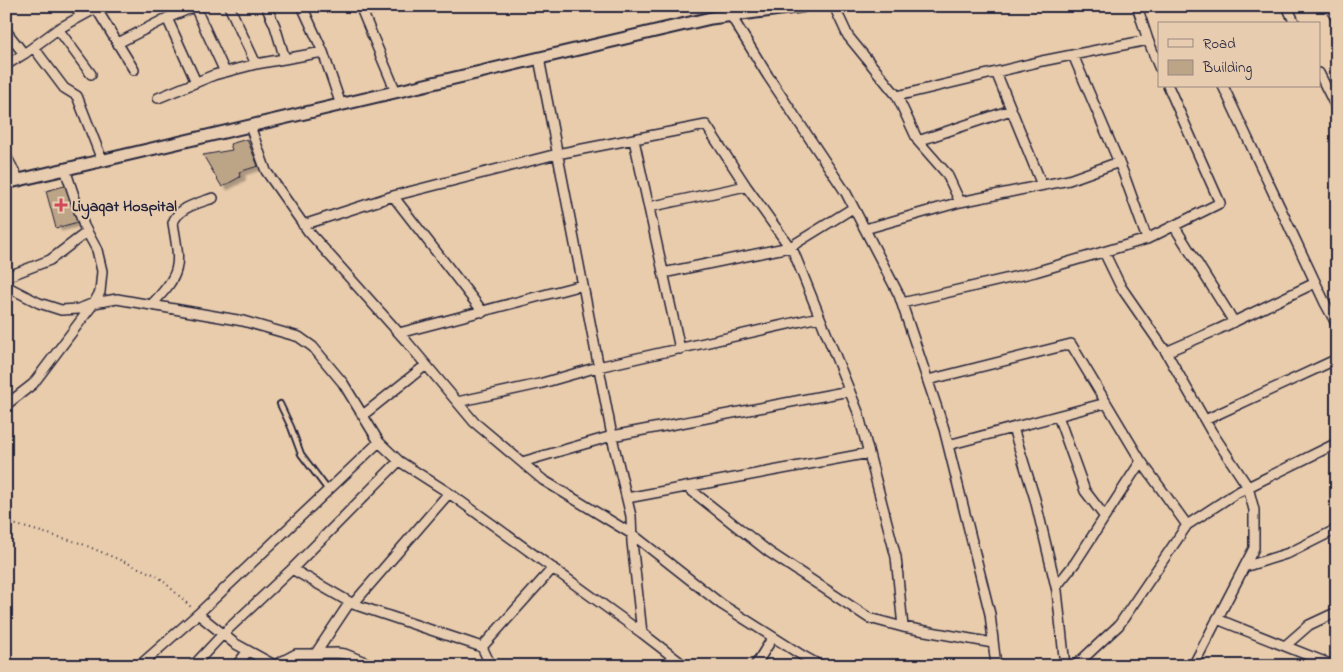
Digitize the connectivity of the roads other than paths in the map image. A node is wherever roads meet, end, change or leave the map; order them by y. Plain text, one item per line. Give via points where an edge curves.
1 (75, 6) edge
2 (195, 6) edge
3 (229, 6) edge
4 (266, 6) edge
5 (302, 6) edge
6 (385, 6) edge
7 (803, 6) edge
8 (834, 6) edge
9 (1137, 6) edge
10 (1287, 6) edge
11 (1329, 6) edge
12 (98, 7) edge
13 (366, 8) edge
14 (729, 11) edge
15 (81, 16) junction
16 (167, 18) junction
17 (1337, 20) edge
18 (1295, 22) edge
19 (58, 29) junction
20 (6, 32) edge
21 (1148, 40) junction
22 (118, 43) junction
23 (34, 48) junction
24 (323, 52) junction
25 (24, 54) junction
26 (1073, 55) junction
27 (539, 58) junction
28 (285, 59) junction
29 (256, 64) junction
30 (6, 65) edge
31 (1158, 65) edge
32 (134, 70) dead end
33 (225, 72) junction
34 (996, 72) junction
35 (91, 74) dead end
36 (1320, 75) edge
37 (196, 82) junction
38 (1169, 88) edge
39 (1224, 88) edge
40 (396, 92) junction
41 (897, 96) junction
42 (158, 98) dead end
43 (341, 104) junction
44 (1337, 109) edge
45 (1012, 110) junction
46 (250, 126) junction
47 (634, 140) junction
48 (918, 141) junction
49 (557, 154) junction
50 (6, 156) edge
51 (102, 160) junction
52 (1119, 162) junction
53 (65, 169) junction
54 (19, 180) junction
55 (6, 183) edge
56 (1042, 185) junction
57 (746, 186) junction
58 (393, 196) junction
59 (213, 198) dead end
60 (960, 202) junction
61 (649, 207) junction
62 (853, 208) junction
63 (303, 225) junction
64 (1174, 226) junction
65 (865, 230) junction
66 (86, 232) junction
67 (1147, 239) junction
68 (790, 247) junction
69 (1104, 252) junction
70 (663, 273) junction
71 (6, 277) edge
72 (1315, 283) junction
73 (582, 285) junction
74 (6, 286) edge
75 (94, 303) junction
76 (902, 303) junction
77 (151, 305) junction
78 (483, 312) junction
79 (819, 317) junction
80 (1234, 322) junction
81 (1337, 325) edge
82 (399, 333) junction
83 (680, 349) junction
84 (1166, 352) junction
85 (1337, 359) edge
86 (426, 365) junction
87 (598, 367) junction
88 (928, 380) junction
89 (849, 391) junction
90 (458, 402) junction
91 (1106, 403) junction
92 (280, 404) dead end
93 (6, 405) edge
94 (363, 415) junction
95 (1058, 416) junction
96 (1205, 420) junction
97 (1013, 428) junction
98 (612, 436) junction
99 (379, 442) junction
100 (1337, 443) edge
101 (948, 445) junction
102 (869, 453) junction
103 (399, 461) junction
104 (1141, 461) junction
105 (522, 462) junction
106 (687, 487) junction
107 (1248, 487) junction
108 (328, 490) junction
109 (448, 493) junction
110 (627, 498) junction
111 (1105, 517) junction
112 (1187, 525) junction
113 (1337, 529) edge
114 (632, 534) junction
115 (1244, 567) junction
116 (553, 568) junction
117 (292, 569) junction
118 (1056, 586) junction
119 (352, 603) junction
120 (1337, 612) edge
121 (198, 614) junction
122 (1217, 619) junction
123 (903, 627) junction
124 (642, 633) junction
125 (223, 634) junction
126 (773, 637) junction
127 (993, 643) junction
128 (1285, 646) junction
129 (482, 647) junction
130 (248, 651) junction
131 (316, 653) junction
132 (139, 666) edge
133 (194, 666) edge
134 (236, 666) edge
135 (275, 666) edge
136 (375, 666) edge
137 (491, 666) edge
138 (685, 666) edge
139 (755, 666) edge
140 (821, 666) edge
141 (996, 666) edge
142 (1064, 666) edge
143 (1075, 666) edge
144 (1193, 666) edge
145 (1335, 666) edge

1 - 15 street
2 - 16 street
2 - 33 street
3 - 29 street
4 - 28 street
5 - 24 street
6 - 13 street
7 - 14 street
8 - 41 street via 848,36
9 - 21 street
10 - 18 street
11 - 17 street
12 - 15 street
12 - 22 street
13 - 40 street
14 - 27 street
14 - 62 street
15 - 19 street
16 - 22 street
16 - 37 street
19 - 23 street
19 - 35 street
20 - 25 street
21 - 26 street
21 - 31 street
22 - 32 street
23 - 25 street
23 - 51 street via 64,88 78,98
24 - 28 street
24 - 43 street
25 - 30 street
26 - 34 street
26 - 52 street
27 - 40 street
27 - 49 street
28 - 29 street
29 - 33 street
33 - 37 street
34 - 41 street
34 - 45 street
36 - 44 street
37 - 42 street
38 - 64 street via 1220,203
39 - 72 street
40 - 43 street
41 - 48 street
43 - 46 street
45 - 48 street
45 - 56 street
46 - 51 street
46 - 63 street via 266,171
47 - 49 street
47 - 57 street via 706,125
47 - 61 street
48 - 60 street via 947,174
49 - 58 street
49 - 73 street
50 - 54 street
51 - 53 street
52 - 56 street via 1069,180
52 - 67 street
53 - 54 street
53 - 66 street
54 - 55 street
56 - 60 street
57 - 61 street
57 - 68 street
58 - 63 street
58 - 78 street
59 - 77 street via 184,210 175,218 177,271 166,290
60 - 65 street
61 - 70 street
62 - 65 street
62 - 68 street
63 - 82 street
64 - 67 street
64 - 80 street
65 - 76 street
66 - 71 street via 50,260
66 - 75 street via 98,250 102,271 100,292
67 - 69 street
68 - 70 street
68 - 79 street
69 - 76 street via 1035,272
69 - 84 street via 1121,287
70 - 83 street
72 - 80 street
72 - 81 street
73 - 78 street
73 - 87 street
74 - 75 street via 38,303 61,310
75 - 77 street via 117,299
75 - 93 street via 33,384
76 - 88 street
77 - 94 street via 243,321 299,337 313,347
78 - 82 street
79 - 83 street
79 - 89 street
80 - 84 street
82 - 86 street
83 - 87 street
84 - 96 street
85 - 96 street
86 - 90 street
86 - 94 street
87 - 90 street
87 - 98 street
88 - 91 street via 1071,344
88 - 101 street
89 - 98 street
89 - 102 street
90 - 105 street via 474,422
91 - 95 street
91 - 104 street
92 - 108 lane via 301,454
94 - 99 street
95 - 97 street
95 - 111 street via 1086,491
96 - 107 street
97 - 101 street
97 - 118 street via 1035,499
98 - 105 street
98 - 110 street
99 - 103 street
99 - 108 street
100 - 107 street
101 - 127 street via 990,614
102 - 106 street
102 - 123 street via 896,557
103 - 109 street
103 - 117 street
104 - 111 street
104 - 112 street
105 - 114 street via 543,480
106 - 110 street
106 - 123 street via 769,552 869,618
107 - 112 street
107 - 115 street via 1254,510 1254,548
108 - 121 street
109 - 116 street
109 - 119 street
110 - 114 street
111 - 118 street
112 - 143 street via 1119,626
113 - 115 street via 1288,553
114 - 124 street
114 - 126 street via 722,604
115 - 122 street
116 - 124 street
116 - 129 street
117 - 119 street
117 - 125 street
118 - 142 street
119 - 129 street
119 - 131 street
120 - 128 street via 1309,625
121 - 125 street
121 - 132 street
122 - 128 street
122 - 144 street
123 - 127 street
124 - 138 street
125 - 130 street
125 - 133 street
126 - 139 street
126 - 140 street
127 - 141 street
128 - 145 street
129 - 137 street
130 - 134 street
130 - 135 street
131 - 135 street via 296,654
131 - 136 street via 341,653

